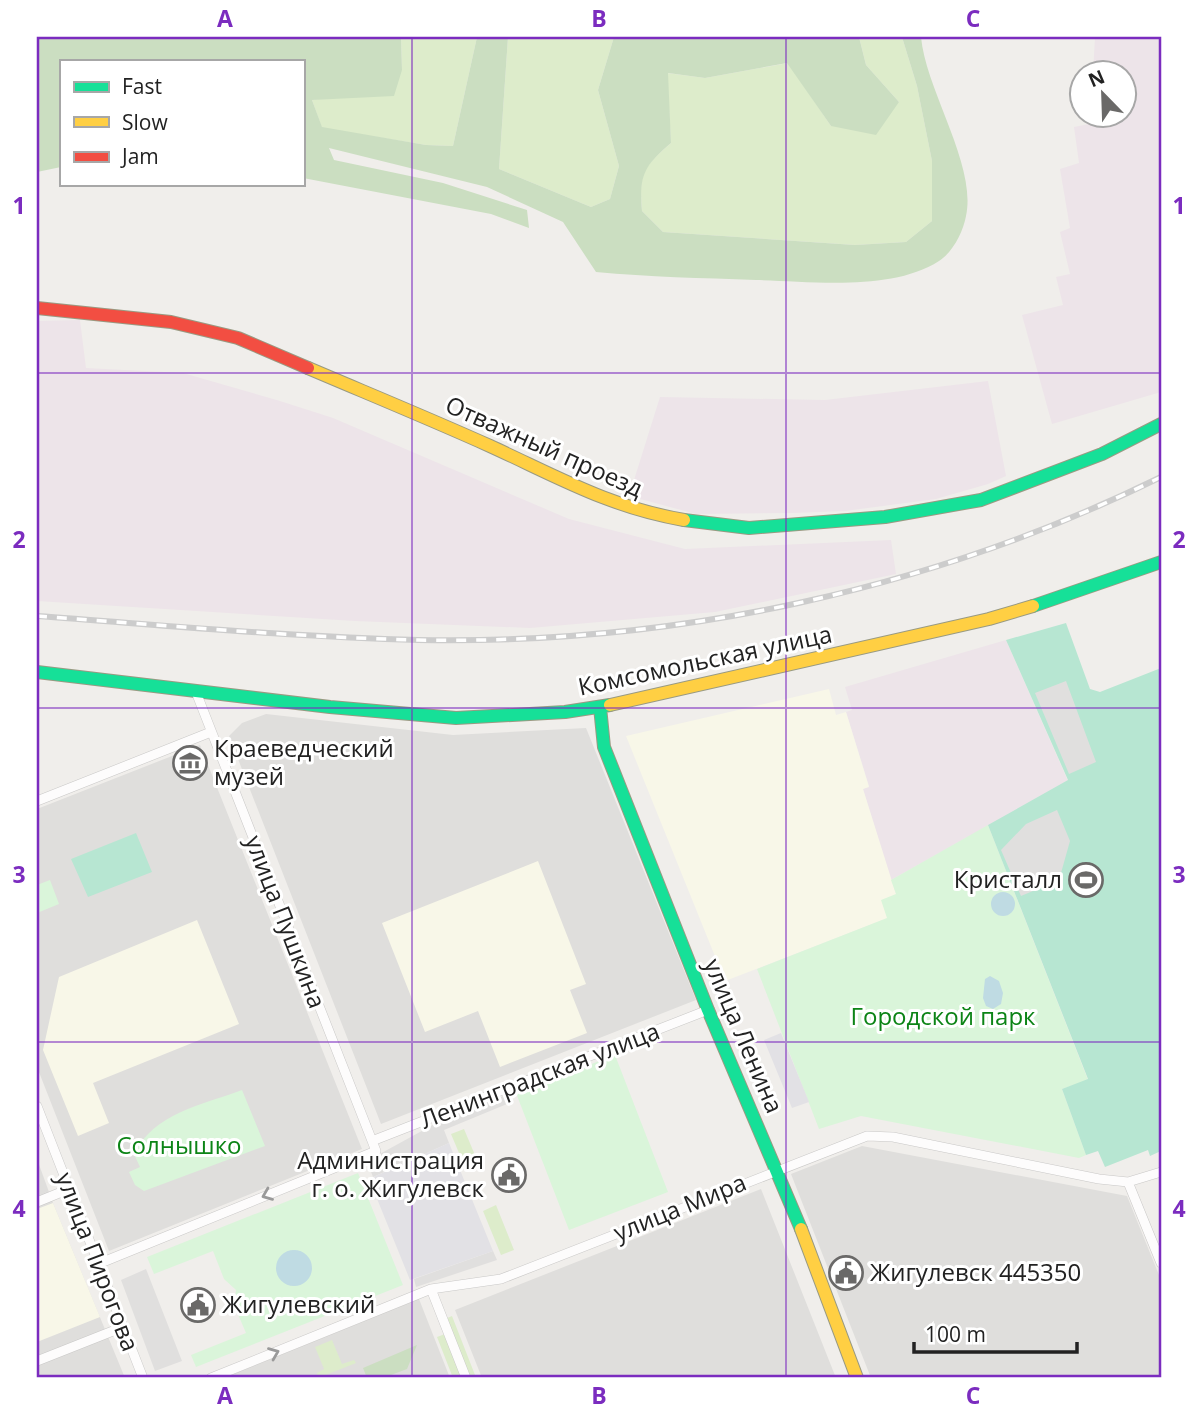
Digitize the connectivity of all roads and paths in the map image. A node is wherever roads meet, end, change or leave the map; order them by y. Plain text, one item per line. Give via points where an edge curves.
1 (37, 308) edge
2 (1161, 424) edge
3 (1161, 562) edge
4 (37, 672) edge
5 (196, 692) junction
6 (600, 707) junction
7 (211, 732) junction
8 (37, 801) edge
9 (708, 1010) junction
10 (37, 1106) edge
11 (372, 1141) junction
12 (777, 1170) junction
13 (1161, 1172) edge
14 (1128, 1182) junction
15 (69, 1189) junction
16 (37, 1202) edge
17 (1161, 1263) edge
18 (98, 1264) junction
19 (430, 1290) junction
20 (123, 1326) junction
21 (37, 1361) edge
22 (143, 1378) edge
23 (211, 1378) edge
24 (466, 1378) edge
25 (857, 1378) edge

1 - 2 street, Отважный проезд via 171,322 238,338 490,446 591,495 682,523 749,528 885,517 981,500 1102,454
3 - 6 street, Комсомольская улица via 989,619
4 - 5 street, Комсомольская улица
5 - 6 street, Комсомольская улица via 456,718
5 - 7 street, улица Пушкина
6 - 9 street, улица Ленина via 604,747
7 - 8 street
7 - 11 street, улица Пушкина
9 - 11 street, Ленинградская улица
9 - 12 street, улица Ленина
10 - 15 street, улица Пирогова
11 -> 18 street, улица Пушкина via 376,1151
12 - 14 street, улица Мира via 867,1136
12 - 19 street, улица Мира via 501,1279
12 - 25 street, улица Ленина
13 - 14 street, улица Мира
14 - 17 street
15 - 16 street
15 - 18 street, улица Пирогова
18 - 20 street, улица Пирогова
23 -> 19 street, улица Мира
19 - 24 street
20 - 21 street
20 - 22 street, улица Пирогова

